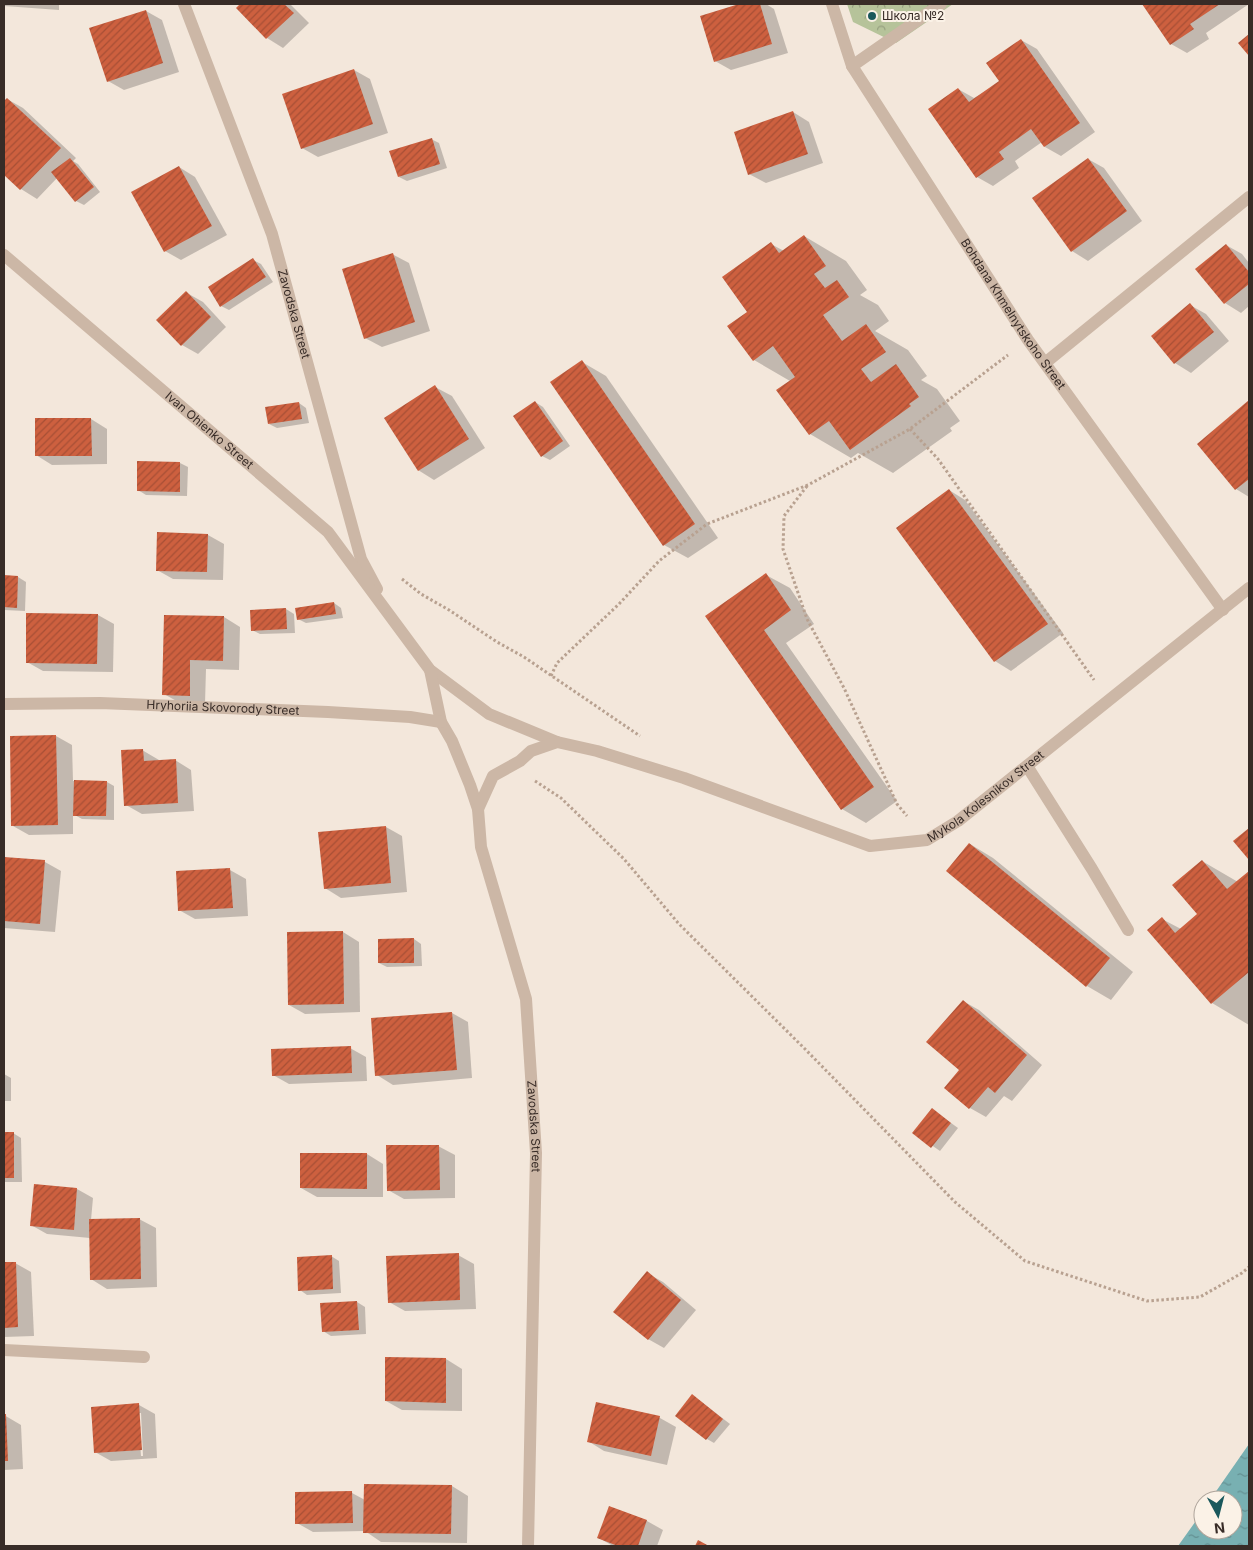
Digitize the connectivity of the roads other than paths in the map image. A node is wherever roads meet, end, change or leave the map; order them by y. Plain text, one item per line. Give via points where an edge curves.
1 (184, 4) edge
2 (832, 4) edge
3 (941, 4) edge
4 (852, 66) junction
5 (1249, 197) edge
6 (4, 255) edge
7 (1045, 363) junction
8 (1249, 588) edge
9 (1223, 610) junction
10 (396, 625) junction
11 (430, 670) junction
12 (4, 704) edge
13 (441, 722) junction
14 (557, 742) junction
15 (1027, 766) junction
16 (478, 808) junction
17 (1128, 930) dead end
18 (4, 1350) edge
19 (144, 1357) dead end
20 (528, 1546) edge

1 - 10 street, Zavodska Street via 272,234 361,558
2 - 4 street, Bohdana Khmelnytskoho Street
3 - 4 street
4 - 7 street, Bohdana Khmelnytskoho Street
5 - 7 street
6 - 10 street, Ivan Ohienko Street via 328,532
7 - 9 street, Bohdana Khmelnytskoho Street
8 - 9 street, Mykola Kolesnikov Street
9 - 15 street, Mykola Kolesnikov Street
10 - 11 street
11 - 13 street, Zavodska Street
11 - 14 street, Mykola Kolesnikov Street via 489,714
12 - 13 street, Hryhoriia Skovorody Street via 100,703 328,712
13 - 16 street, Zavodska Street via 452,741
14 - 15 street, Mykola Kolesnikov Street via 684,778 870,846 927,840
14 - 16 street via 532,751 493,776
15 - 17 street
16 - 20 street, Zavodska Street via 481,847 526,1000 536,1153
18 - 19 street

